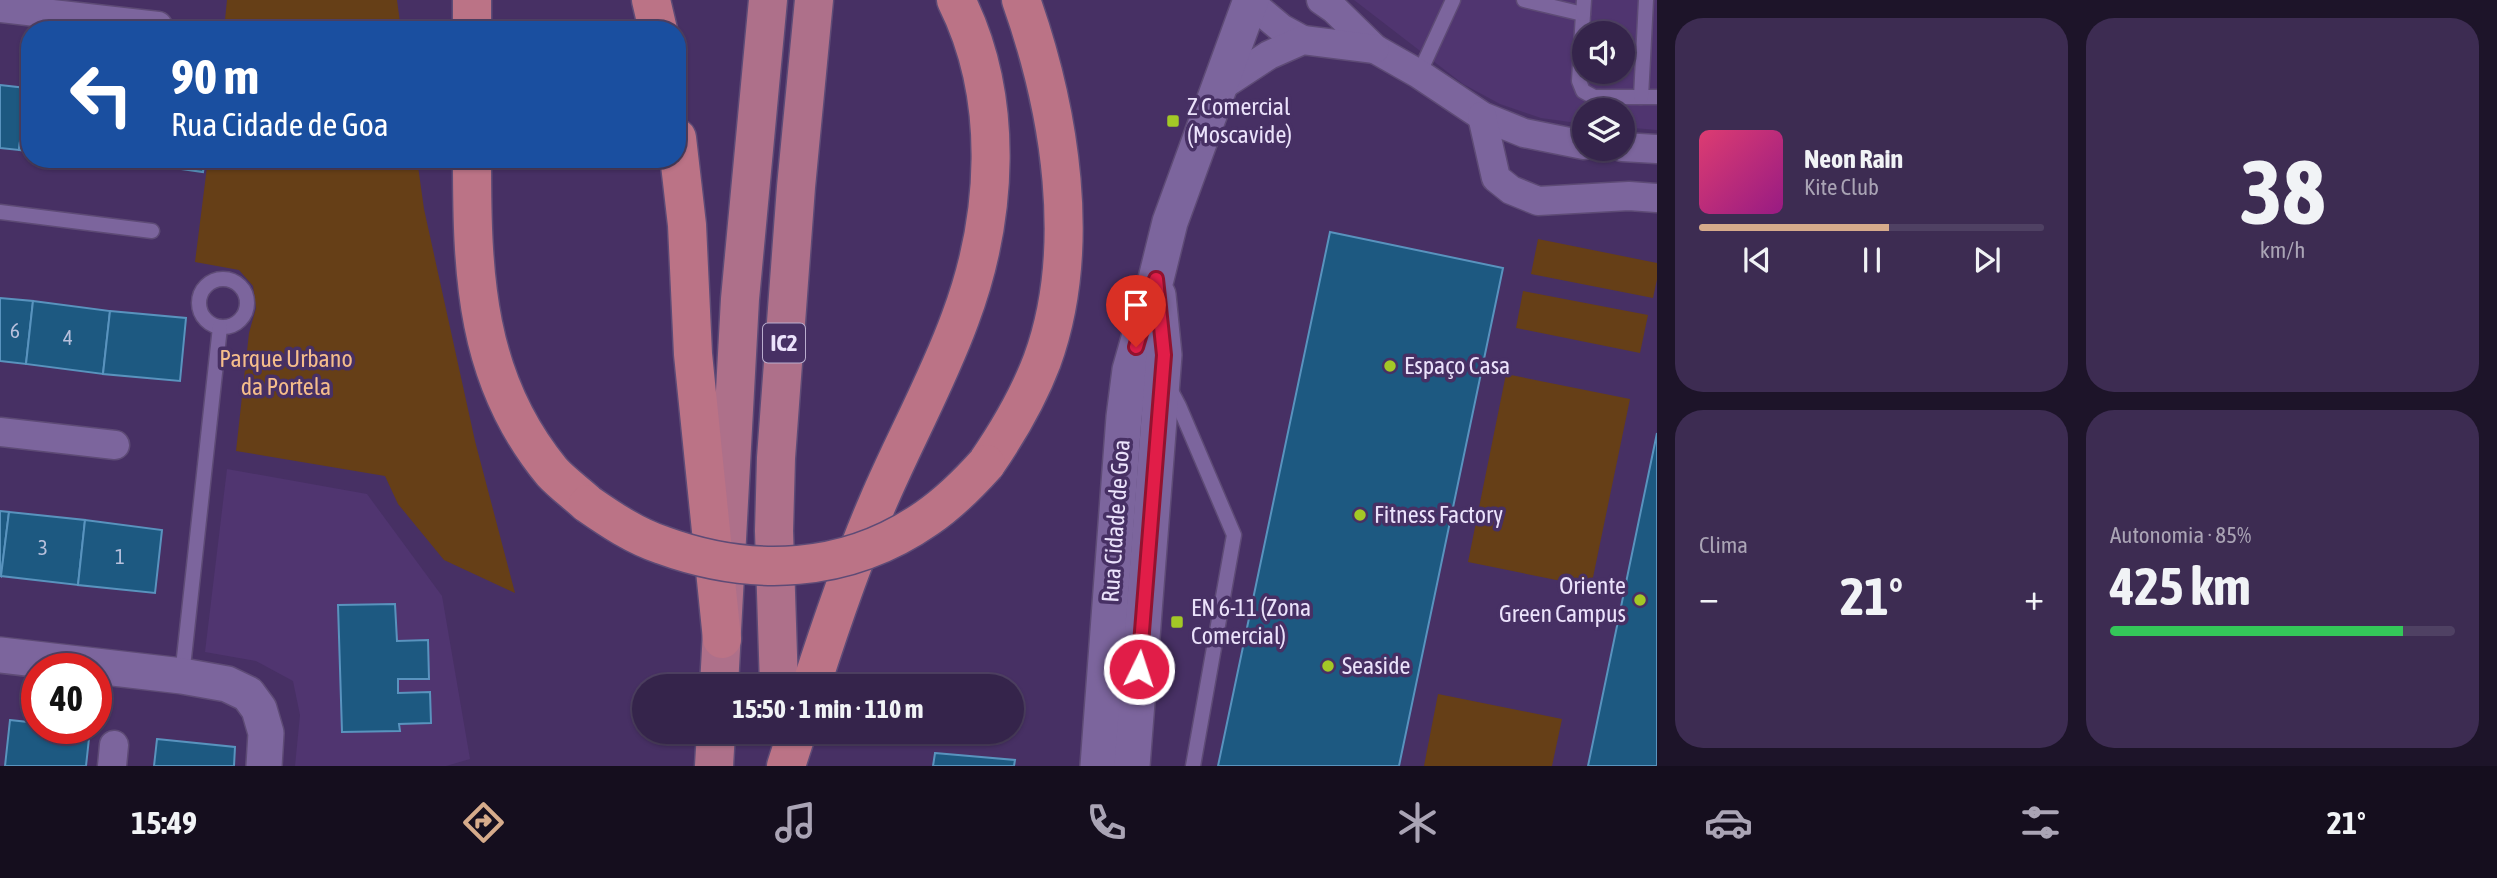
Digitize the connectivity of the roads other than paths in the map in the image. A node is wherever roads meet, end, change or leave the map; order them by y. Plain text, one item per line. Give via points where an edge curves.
1 (472, 0) edge
2 (651, 0) edge
3 (768, 0) edge
4 (814, 0) edge
5 (957, 0) edge
6 (1021, 0) edge
7 (1321, 0) edge
8 (1453, 0) edge
9 (1524, 0) edge
10 (1646, 0) edge
11 (1253, 1) edge
12 (1583, 7) edge
13 (0, 8) edge
14 (114, 21) edge
15 (472, 21) edge
16 (655, 21) edge
17 (1303, 40) junction
18 (1375, 49) junction
19 (1419, 74) junction
20 (1217, 89) junction
21 (1641, 97) junction
22 (1657, 97) edge
23 (1482, 117) junction
24 (1572, 143) edge
25 (1635, 148) edge
26 (1657, 149) edge
27 (472, 168) edge
28 (680, 168) edge
29 (1657, 198) edge
30 (0, 212) edge
31 (152, 231) dead end
32 (1156, 279) junction
33 (220, 327) dead end
34 (1162, 375) junction
35 (0, 432) edge
36 (115, 445) dead end
37 (722, 639) junction
38 (0, 655) edge
39 (720, 674) edge
40 (779, 674) edge
41 (815, 674) edge
42 (182, 676) junction
43 (715, 744) edge
44 (782, 744) edge
45 (792, 744) edge
46 (264, 766) edge
47 (714, 766) edge
48 (784, 766) edge
49 (1098, 766) edge
50 (1132, 766) edge
51 (1193, 766) edge

1 - 15 highway
2 - 16 highway
3 - 37 highway, IC2 via 740,299
4 - 40 highway, IC2 via 776,458
5 - 41 highway via 982,73 989,118 990,179 984,233 960,320 853,563
6 - 27 highway, bridge via 1047,89 1063,201 1062,261 1042,360 1023,404 986,464 962,490 926,519 876,546 833,561 790,567 746,566 661,545 588,504 554,474 523,432 501,390 486,342 476,279
7 - 18 street
8 - 19 lane
9 - 12 lane
10 - 21 lane
11 - 17 street via 1281,28
11 - 20 street, Rua Cidade de Goa
12 - 21 lane via 1579,81 1583,91 1594,97
13 - 14 street
17 - 18 street
17 - 20 street via 1269,55
18 - 19 street
19 - 23 street
20 - 32 street, Rua Cidade de Goa via 1170,222
21 - 22 lane
23 - 24 street via 1524,133
23 - 29 street via 1496,178 1510,190 1538,201
25 - 26 street
28 - 37 highway via 693,354
30 - 31 lane
32 - 34 street, Rua Cidade de Goa
32 - 49 street, Rua Cidade de Goa via 1130,370 1124,417
33 - 42 lane
34 - 50 street, Rua Cidade de Goa
34 - 51 lane via 1234,535
35 - 36 street
37 - 39 highway, IC2
38 - 42 street
42 - 46 street via 227,684 253,699 266,727
43 - 47 highway
44 - 48 highway
45 - 48 highway

